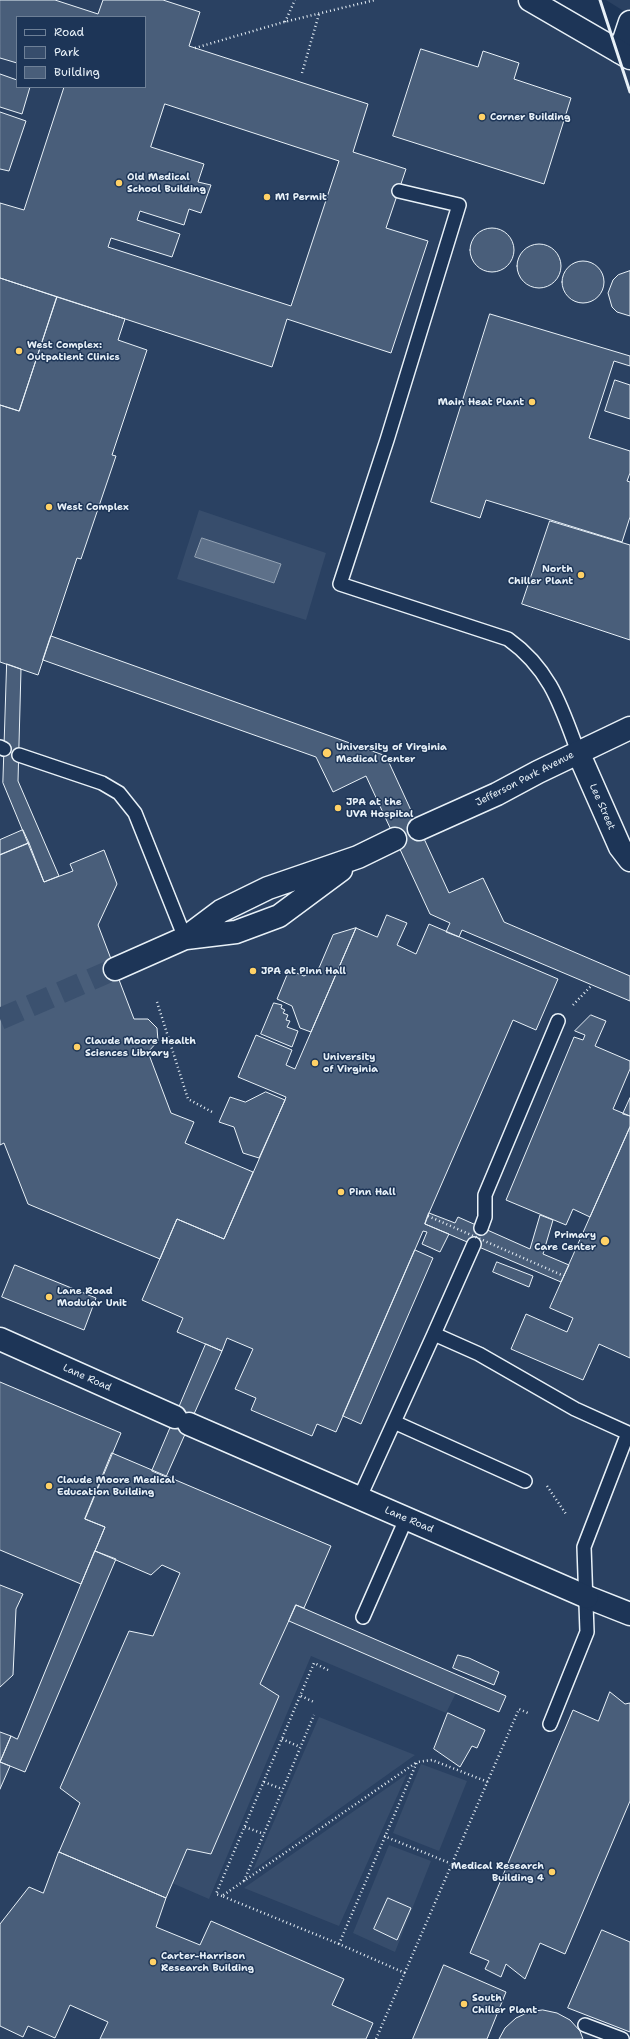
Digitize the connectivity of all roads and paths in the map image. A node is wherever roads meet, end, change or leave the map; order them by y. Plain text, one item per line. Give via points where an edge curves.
1 (295, 0) edge
2 (375, 0) edge
3 (530, 0) edge
4 (319, 14) junction
5 (284, 22) junction
6 (630, 22) edge
7 (195, 48) dead end
8 (625, 55) edge
9 (302, 73) dead end
10 (399, 191) dead end
11 (630, 728) edge
12 (578, 752) junction
13 (19, 755) dead end
14 (420, 829) dead end
15 (395, 839) dead end
16 (358, 857) junction
17 (630, 860) edge
18 (185, 938) junction
19 (115, 969) tunnel mouth
20 (592, 985) dead end
21 (157, 1002) dead end
22 (558, 1021) joint
23 (214, 1112) dead end
24 (428, 1216) dead end
25 (482, 1228) dead end
26 (474, 1244) dead end
27 (564, 1276) dead end
28 (434, 1334) junction
29 (0, 1339) edge
30 (394, 1422) junction
31 (525, 1481) joint
32 (359, 1499) junction
33 (566, 1514) dead end
34 (406, 1519) junction
35 (587, 1597) junction
36 (630, 1614) edge
37 (362, 1617) dead end
38 (328, 1670) dead end
39 (300, 1696) junction
40 (314, 1702) dead end
41 (314, 1715) dead end
42 (550, 1724) joint
43 (282, 1739) junction
44 (300, 1747) junction
45 (417, 1762) junction
46 (264, 1782) junction
47 (488, 1782) junction
48 (282, 1789) junction
49 (245, 1827) junction
50 (264, 1834) junction
51 (384, 1836) junction
52 (452, 1864) junction
53 (244, 1881) junction
54 (222, 1896) junction
55 (338, 1944) junction
56 (405, 1973) junction
57 (585, 2025) dead end
58 (376, 2039) edge
59 (622, 2039) edge

1 - 5 path
2 - 4 path
3 - 8 main road
4 - 5 path
4 - 9 path
5 - 7 path
6 - 8 main road
10 - 12 lane via 459,204 340,584 508,639 525,651 539,667 557,697
11 - 12 main road, Jefferson Park Avenue
12 - 14 main road, Jefferson Park Avenue via 497,794
12 - 17 main road, Lee Street via 620,847
13 - 18 lane via 102,783 119,793 135,813
15 - 16 main road
16 - 18 main road via 268,888 221,911
16 - 18 main road via 279,916 236,932
18 - 19 main road
20 - 22 path
21 - 23 path via 188,1099
22 - 25 lane via 485,1195
24 - 27 path, bridge
26 - 28 lane
28 - 30 lane
28 - 35 lane via 479,1354 575,1409 628,1434 584,1547
29 - 32 main road, Lane Road
30 - 31 lane
30 - 32 lane
31 - 33 path via 543,1480
32 - 34 main road, Lane Road
34 - 35 main road, Lane Road
34 - 37 lane
35 - 36 main road, Lane Road
35 - 42 lane via 587,1632
38 - 39 path via 314,1663
39 - 40 path
39 - 43 path
41 - 44 path
42 - 47 path via 519,1709
43 - 44 path
43 - 46 path
44 - 48 path
45 - 47 path via 432,1760
45 - 51 path
45 - 53 path
46 - 48 path
46 - 49 path
47 - 52 path
48 - 50 path
49 - 50 path
49 - 54 path via 216,1894
50 - 53 path
51 - 52 path
51 - 55 path
52 - 56 path
53 - 54 path
54 - 55 path
55 - 56 path
56 - 58 path
57 - 59 lane

